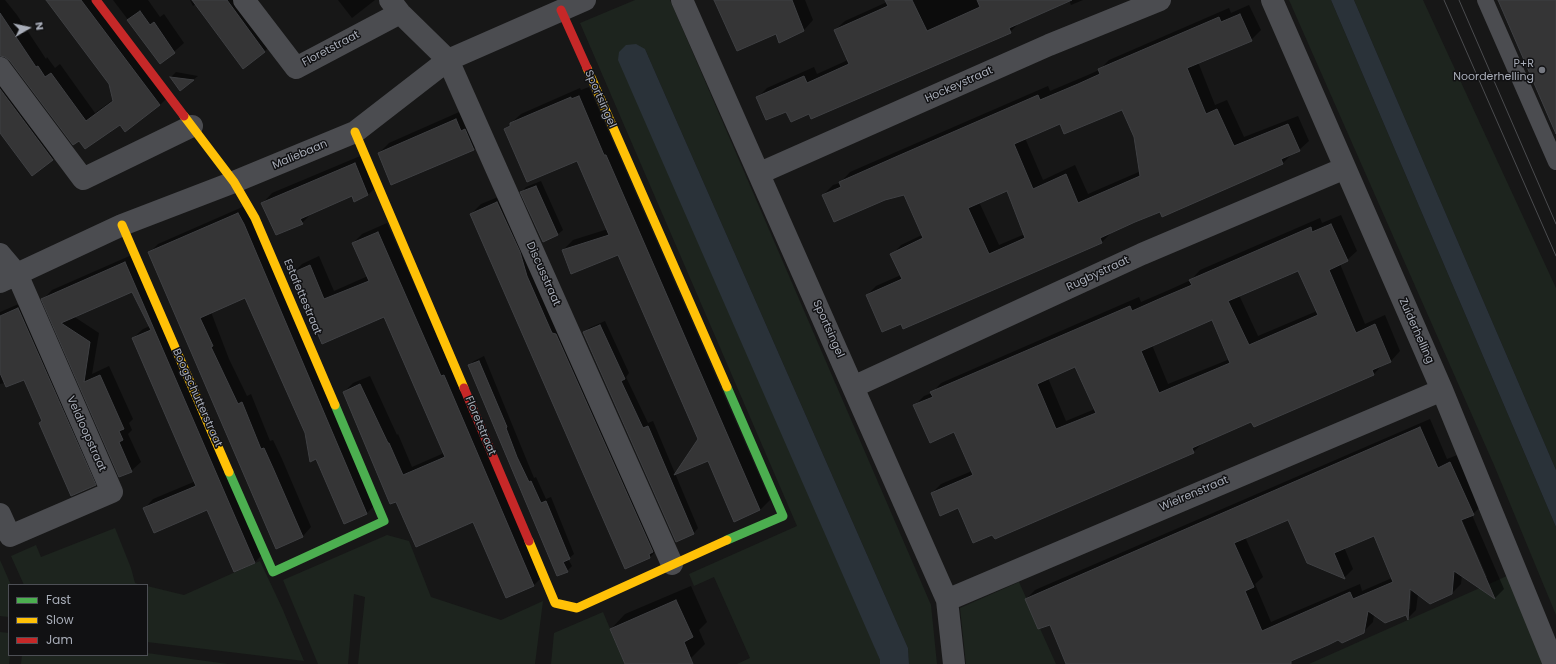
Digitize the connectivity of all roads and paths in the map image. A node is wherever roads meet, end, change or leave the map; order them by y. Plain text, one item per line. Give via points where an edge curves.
1 (96, 0) edge
2 (244, 0) edge
3 (585, 0) edge
4 (682, 0) edge
5 (1160, 0) edge
6 (1272, 0) edge
7 (1485, 0) edge
8 (395, 6) edge
9 (561, 10) junction
10 (448, 60) junction
11 (0, 68) edge
12 (192, 126) junction
13 (355, 132) junction
14 (1556, 162) edge
15 (1345, 168) junction
16 (760, 173) junction
17 (234, 182) junction
18 (122, 225) junction
19 (0, 254) edge
20 (8, 278) edge
21 (853, 387) junction
22 (1442, 390) junction
23 (0, 514) edge
24 (672, 564) junction
25 (273, 572) joint
26 (948, 600) junction
27 (954, 664) edge
28 (1554, 664) edge

1 - 12 street, Estafettestraat
2 - 8 street, Floretstraat via 296,68
3 - 9 street, Maliebaan
4 - 16 street, Sportsingel
5 - 16 street, Hockeystraat via 1049,45
6 - 15 street, Zuiderhelling
7 - 14 lane
8 - 10 street, Discusstraat
9 - 10 street, Maliebaan
9 - 24 street, Sportsingel via 783,516
10 - 13 street, Maliebaan
10 - 24 street, Discusstraat
11 - 12 street via 83,179
12 - 17 street, Estafettestraat
13 - 17 street, Maliebaan
13 - 24 street, Floretstraat via 555,603 577,608
15 - 21 street, Rugbystraat via 1142,254
15 - 22 street, Zuiderhelling
16 - 21 street, Sportsingel
17 - 18 street, Maliebaan
17 - 25 street, Estafettestraat via 255,218 384,521
18 - 20 street, Maliebaan
18 - 25 street, Boogschutterstraat
19 - 20 street
20 - 23 street, Veldloopstraat via 112,492 10,536
21 - 26 street, Sportsingel
22 - 26 street, Wielrenstraat
22 - 28 street, Zuiderhelling
26 - 27 street, Sportsingel

